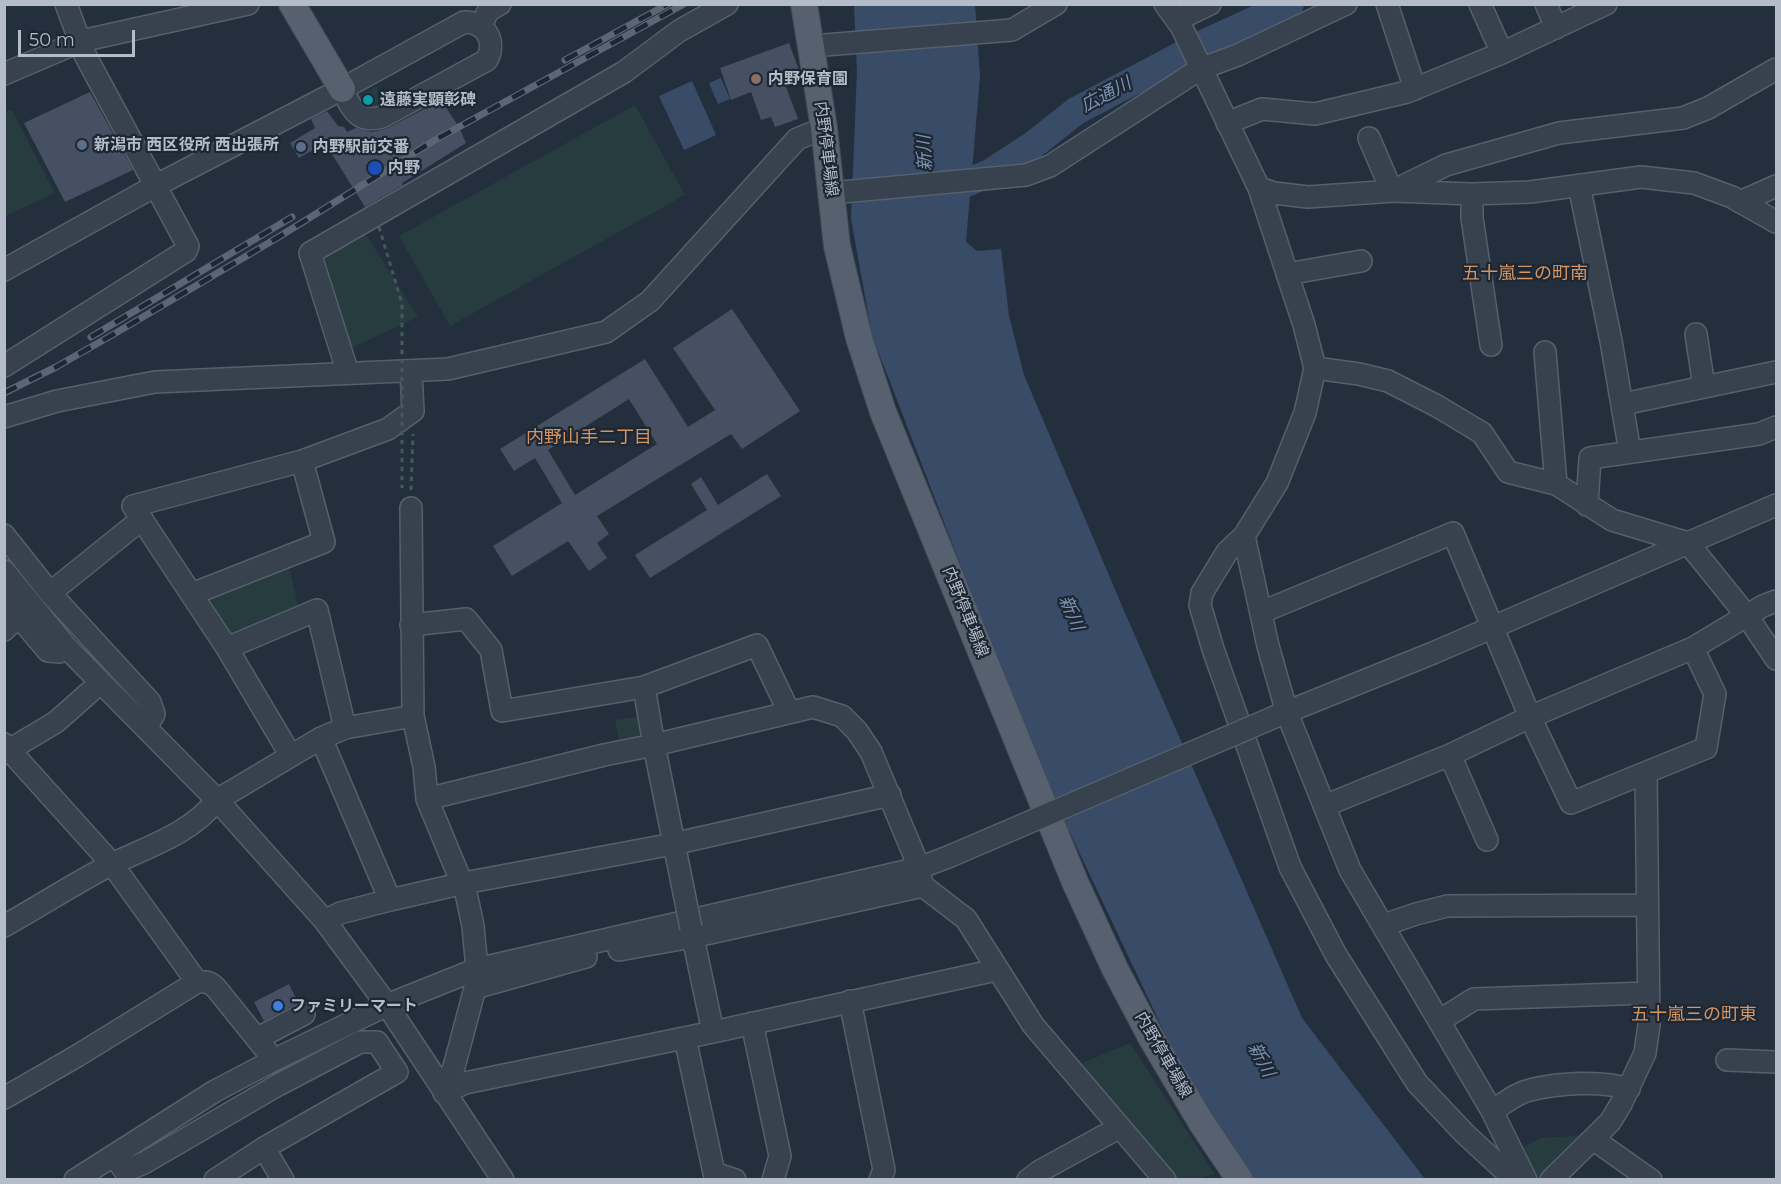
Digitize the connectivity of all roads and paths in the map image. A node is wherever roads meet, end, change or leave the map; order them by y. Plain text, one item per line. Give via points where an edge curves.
1 (66, 4) edge
2 (248, 4) edge
3 (292, 4) edge
4 (500, 4) edge
5 (726, 4) edge
6 (804, 4) edge
7 (1056, 4) edge
8 (1210, 4) edge
9 (1346, 4) edge
10 (1387, 4) edge
11 (1480, 4) edge
12 (1546, 4) edge
13 (1606, 4) edge
14 (1174, 17) edge
15 (481, 26) junction
16 (1556, 28) junction
17 (81, 41) junction
18 (812, 46) junction
19 (1502, 53) junction
20 (1199, 66) junction
21 (1776, 69) edge
22 (4, 74) edge
23 (342, 89) junction
24 (1416, 89) junction
25 (1227, 123) junction
26 (824, 128) junction
27 (1369, 138) dead end
28 (1579, 185) junction
29 (155, 186) junction
30 (1776, 186) edge
31 (1259, 188) junction
32 (1394, 191) junction
33 (831, 193) junction
34 (1472, 194) junction
35 (1740, 202) junction
36 (1776, 222) edge
37 (379, 227) dead end
38 (1361, 261) dead end
39 (4, 270) edge
40 (1287, 274) junction
41 (1696, 334) dead end
42 (1491, 345) dead end
43 (1545, 352) dead end
44 (4, 366) edge
45 (1315, 368) junction
46 (411, 370) junction
47 (1776, 372) edge
48 (348, 373) junction
49 (1704, 387) junction
50 (1623, 404) junction
51 (413, 411) junction
52 (4, 417) edge
53 (1776, 427) edge
54 (1630, 453) junction
55 (302, 461) junction
56 (1556, 484) junction
57 (402, 488) dead end
58 (411, 497) joint
59 (1587, 505) junction
60 (1776, 505) edge
61 (142, 519) junction
62 (4, 536) edge
63 (1244, 536) junction
64 (1688, 543) junction
65 (4, 571) edge
66 (50, 593) junction
67 (192, 594) junction
68 (4, 599) edge
69 (1776, 601) edge
70 (1262, 612) junction
71 (1747, 616) junction
72 (18, 617) edge
73 (411, 625) junction
74 (1494, 627) junction
75 (228, 648) junction
76 (1693, 648) junction
77 (1776, 659) edge
78 (100, 683) junction
79 (644, 687) junction
80 (789, 712) junction
81 (1282, 715) junction
82 (413, 716) junction
83 (1530, 717) junction
84 (146, 728) junction
85 (345, 728) junction
86 (321, 738) junction
87 (654, 745) junction
88 (6, 749) edge
89 (1450, 755) junction
90 (291, 756) junction
91 (1646, 773) junction
92 (890, 795) junction
93 (427, 799) junction
94 (217, 800) junction
95 (1324, 806) junction
96 (1487, 840) dead end
97 (673, 844) junction
98 (112, 864) junction
99 (921, 877) junction
100 (464, 883) junction
101 (390, 900) junction
102 (1647, 905) junction
103 (325, 921) junction
104 (1384, 925) junction
105 (4, 927) edge
106 (691, 932) junction
107 (996, 970) junction
108 (476, 978) junction
109 (197, 982) junction
110 (1648, 993) junction
111 (850, 1001) junction
112 (387, 1005) junction
113 (1439, 1021) junction
114 (752, 1023) junction
115 (713, 1032) junction
116 (327, 1034) junction
117 (258, 1038) junction
118 (685, 1038) junction
119 (273, 1060) junction
120 (1727, 1060) dead end
121 (1776, 1062) edge
122 (1629, 1089) junction
123 (444, 1093) junction
124 (4, 1098) edge
125 (1492, 1111) junction
126 (1120, 1128) junction
127 (1593, 1139) junction
128 (264, 1148) junction
129 (114, 1156) junction
130 (1525, 1178) edge
131 (75, 1179) edge
132 (215, 1179) edge
133 (283, 1179) edge
134 (503, 1179) edge
135 (735, 1179) edge
136 (773, 1179) edge
137 (880, 1179) edge
138 (1028, 1179) edge
139 (1165, 1179) edge
140 (1240, 1179) edge
141 (1551, 1179) edge
142 (1651, 1179) edge

1 - 17 street
2 - 17 street
3 - 23 main road
4 - 15 street via 488,11
5 - 48 street via 679,30 624,72 310,252
6 - 18 main road, 内野停車場線
7 - 18 street via 1012,30
8 - 14 street
9 - 20 street via 1238,55
10 - 24 street
11 - 19 street
12 - 16 street
13 - 16 street
14 - 20 street
15 - 23 street via 464,22
15 - 23 street via 492,44 487,60 382,117 361,117 352,110
16 - 19 street
17 - 22 street
17 - 29 street
18 - 26 main road, 内野停車場線
19 - 24 street
20 - 25 street
20 - 33 street via 1050,166 1026,175
21 - 32 street via 1683,118 1559,133 1446,165
23 - 29 street
24 - 25 street via 1315,114 1262,109
25 - 31 street
26 - 33 main road, 内野停車場線
26 - 46 street via 797,139 650,301 606,332 448,369
27 - 32 street
28 - 34 street
28 - 35 street via 1641,177 1694,183
28 - 50 street
29 - 39 street
29 - 44 street via 185,239 186,251
30 - 35 street
31 - 32 street via 1274,194 1308,197
31 - 40 street
32 - 34 street
33 - 140 main road, 内野停車場線 via 847,292 883,412 1045,811 1115,969 1201,1122
34 - 42 street via 1472,219
35 - 36 street
37 - 57 path, bridge via 402,304
38 - 40 street
40 - 45 street
41 - 49 street
43 - 56 street
45 - 56 street via 1388,381 1482,433 1508,472
45 - 63 street via 1305,413 1287,460
46 - 48 street
46 - 51 street
47 - 49 street
48 - 52 street via 155,382 57,401
49 - 50 street
50 - 54 street
51 - 55 street via 388,429
51 - 58 path
53 - 54 street via 1759,434
54 - 59 street via 1590,458
55 - 61 street via 133,506
55 - 67 street via 324,542
56 - 59 street
58 - 73 street
59 - 64 street via 1612,520
60 - 64 street
61 - 66 street
61 - 67 street
62 - 66 street
63 - 70 street
63 - 130 street via 1227,552 1200,605 1290,867 1336,955 1417,1083 1503,1169
64 - 71 street
64 - 74 street
65 - 72 street
66 - 84 street via 150,702 154,714
67 - 75 street
68 - 72 street
69 - 71 street
70 - 74 street via 1453,533
70 - 81 street
71 - 76 street
71 - 77 street
72 - 78 street via 66,647
73 - 79 street via 466,619 491,650 502,711
73 - 82 street
74 - 81 street
74 - 83 street
75 - 85 street via 317,610
75 - 90 street
76 - 83 street
76 - 91 street via 1715,694 1706,748
78 - 84 street
78 - 88 street via 56,722
79 - 80 street via 757,645
79 - 87 street
80 - 87 street
80 - 92 street via 813,706 842,716 871,752
81 - 95 street
81 - 99 street, bridge via 948,857
82 - 85 street
82 - 93 street
83 - 89 street
83 - 91 street via 1571,803
84 - 94 street
85 - 86 street
86 - 90 street
86 - 101 street
87 - 93 street
87 - 97 street
88 - 98 street
89 - 95 street
89 - 96 street
90 - 94 street
91 - 102 street
92 - 97 street
92 - 99 street
93 - 100 street
94 - 98 street via 205,815 159,845
94 - 103 street
95 - 104 street via 1350,870
97 - 100 street
97 - 106 street, bridge
98 - 105 street
98 - 109 street
99 - 106 street
99 - 107 street via 966,919
99 - 108 street
100 - 101 street
100 - 108 street via 473,926
101 - 103 street via 340,913
102 - 104 street via 1447,906
102 - 110 street
103 - 112 street via 342,959
104 - 113 street
106 - 108 street
106 - 115 street
107 - 111 street
107 - 126 street via 1033,1025
108 - 112 street
108 - 123 street
109 - 117 street via 211,983
109 - 124 street
110 - 113 street via 1474,999
110 - 122 street via 1645,1053
111 - 114 street
111 - 137 street via 884,1170
112 - 116 street
112 - 123 street
113 - 125 street
114 - 115 street
114 - 136 street via 780,1156
115 - 118 street
116 - 117 street via 311,1014
116 - 119 street
117 - 119 street
118 - 123 street via 465,1083
118 - 135 street via 714,1173
119 - 129 street via 215,1091
120 - 121 street
122 - 125 street via 1577,1084 1529,1090
122 - 127 street via 1610,1122
123 - 134 street
125 - 130 street
126 - 138 street
126 - 139 street
127 - 141 street
127 - 142 street
128 - 129 street via 397,1072 377,1042 360,1042 144,1163 126,1170
128 - 132 street
128 - 133 street
129 - 131 street

